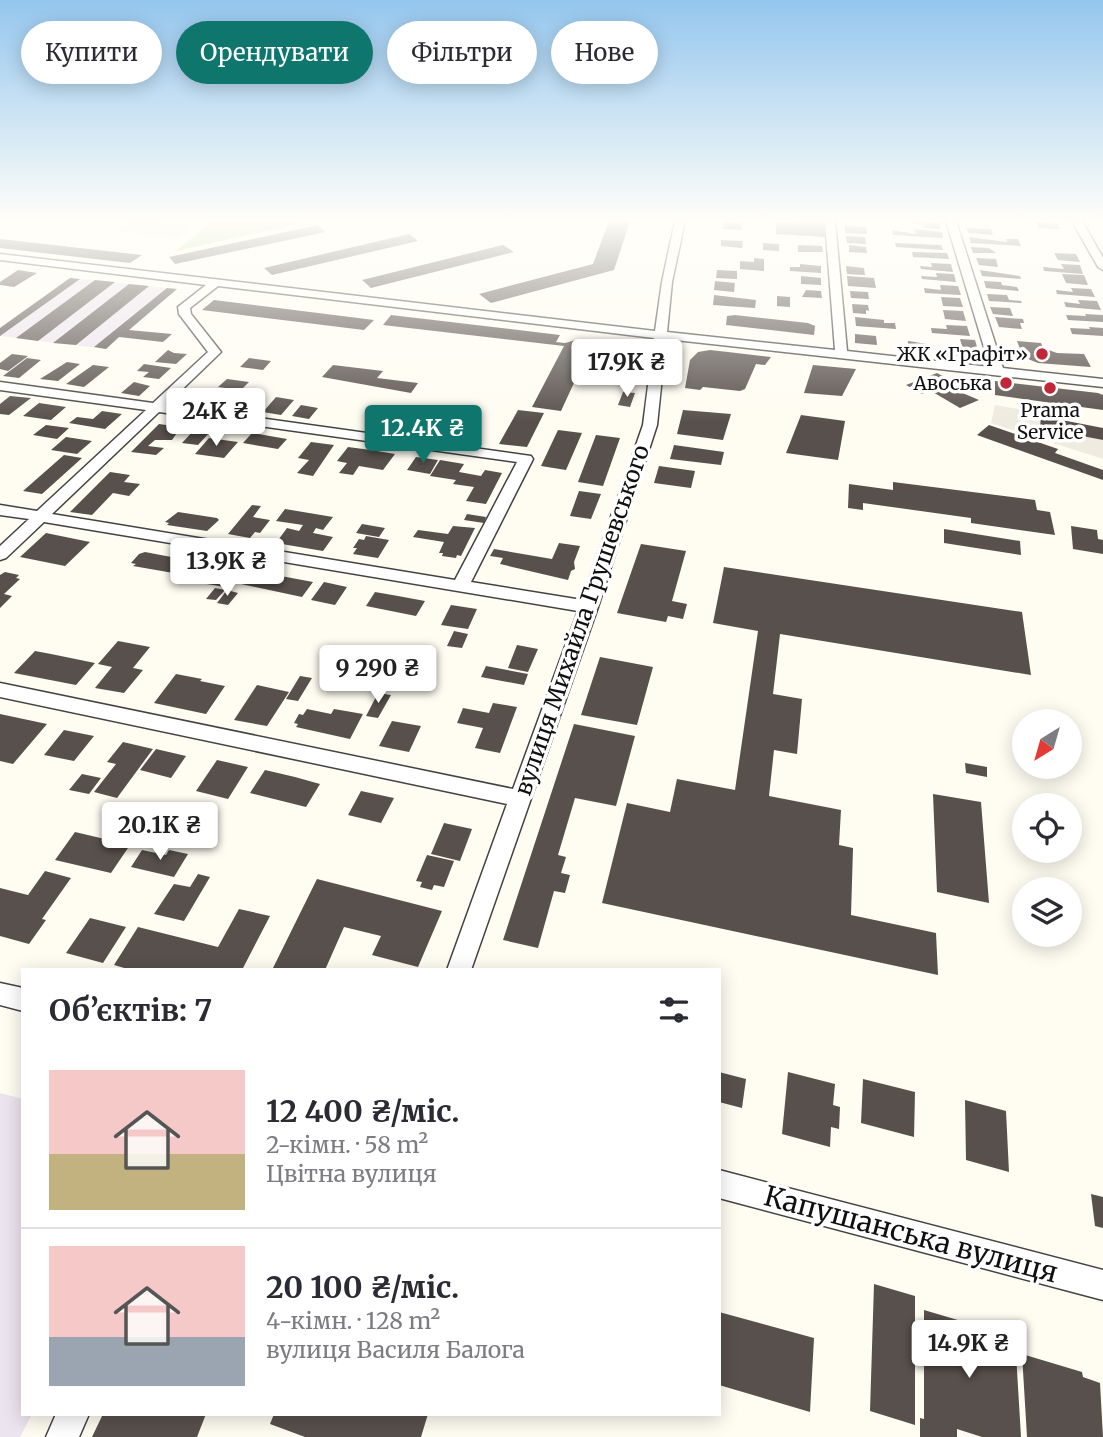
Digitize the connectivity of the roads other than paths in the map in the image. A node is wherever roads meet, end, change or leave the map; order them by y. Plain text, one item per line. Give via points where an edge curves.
1 (208, 288) edge
2 (268, 288) edge
3 (666, 288) edge
4 (836, 288) edge
5 (972, 288) edge
6 (662, 334) junction
7 (841, 353) junction
8 (998, 371) junction
9 (1103, 383) edge
10 (0, 386) edge
11 (154, 408) junction
12 (526, 459) joint
13 (0, 510) edge
14 (40, 517) junction
15 (0, 555) edge
16 (460, 587) junction
17 (589, 607) junction
18 (0, 690) edge
19 (520, 799) junction
20 (460, 968) edge
21 (0, 994) edge
22 (21, 999) edge
23 (721, 1185) edge
24 (1103, 1285) edge
25 (72, 1416) edge
26 (62, 1437) edge

1 - 11 street via 184,307 215,352
2 - 6 street
3 - 6 street, вулиця Михайла Грушевського
4 - 7 street
5 - 8 street
6 - 7 street
6 - 17 street, вулиця Михайла Грушевського via 650,425
7 - 8 street
8 - 9 street
10 - 11 street
11 - 12 street
11 - 14 street
12 - 16 street
13 - 14 street
14 - 15 street
14 - 16 street
16 - 17 street
17 - 19 street, вулиця Михайла Грушевського
18 - 19 street
19 - 20 street, вулиця Михайла Грушевського
21 - 22 street
23 - 24 street, Капушанська вулиця
25 - 26 street

